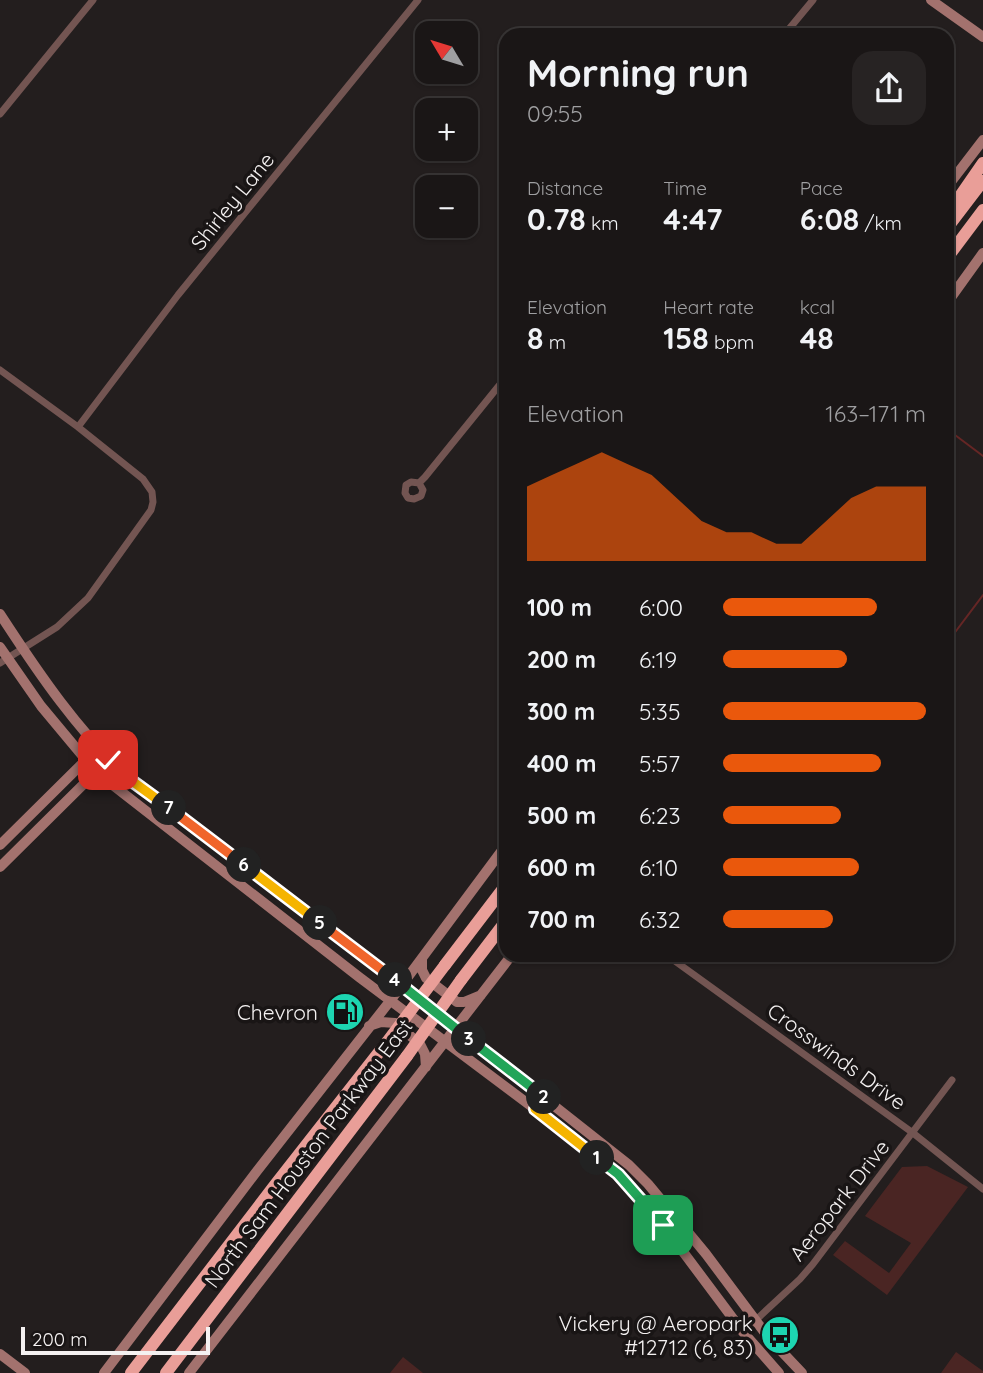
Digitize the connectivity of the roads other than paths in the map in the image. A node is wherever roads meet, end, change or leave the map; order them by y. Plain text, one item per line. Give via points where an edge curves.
1 (93, 0) edge
2 (418, 0) edge
3 (813, 0) edge
4 (931, 0) edge
5 (944, 4) edge
6 (790, 28) edge
7 (983, 37) edge
8 (0, 114) edge
9 (983, 140) edge
10 (983, 163) edge
11 (954, 178) edge
12 (983, 181) edge
13 (954, 205) edge
14 (983, 210) edge
15 (954, 219) edge
16 (983, 222) edge
17 (954, 249) edge
18 (983, 253) edge
19 (954, 257) edge
20 (954, 293) edge
21 (0, 370) edge
22 (499, 386) edge
23 (78, 427) junction
24 (419, 483) dead end
25 (0, 614) edge
26 (0, 647) edge
27 (23, 649) junction
28 (4, 660) edge
29 (98, 748) junction
30 (86, 760) junction
31 (108, 760) junction
32 (96, 772) junction
33 (167, 807) junction
34 (158, 820) junction
35 (12, 833) junction
36 (23, 844) junction
37 (0, 845) edge
38 (499, 854) edge
39 (243, 864) junction
40 (0, 867) edge
41 (232, 879) junction
42 (499, 894) edge
43 (499, 930) edge
44 (422, 957) junction
45 (506, 962) edge
46 (676, 962) edge
47 (401, 985) junction
48 (481, 995) junction
49 (390, 1001) junction
50 (369, 1026) junction
51 (455, 1027) junction
52 (445, 1041) junction
53 (426, 1066) junction
54 (953, 1080) dead end
55 (545, 1098) junction
56 (535, 1109) junction
57 (913, 1133) junction
58 (308, 1187) junction
59 (983, 1189) edge
60 (674, 1217) junction
61 (663, 1225) junction
62 (756, 1321) junction
63 (743, 1332) junction
64 (0, 1354) edge
65 (25, 1373) edge
66 (104, 1373) edge
67 (131, 1373) edge
68 (166, 1373) edge
69 (177, 1373) edge
70 (189, 1373) edge
71 (779, 1373) edge
72 (802, 1373) edge

1 - 8 street
2 - 23 street, Shirley Lane via 178,295
3 - 6 street
4 - 5 main road
5 - 7 main road
9 - 11 main road
10 - 13 highway
12 - 15 highway
14 - 17 highway
16 - 19 highway
18 - 20 main road
21 - 23 street
22 - 24 street
23 - 27 street via 143,479 153,502 88,598 57,627
25 - 27 main road
26 - 28 main road
27 - 28 street
27 - 29 main road
28 - 30 main road
29 - 30 main road
29 - 31 main road
30 - 32 main road
30 - 35 main road
31 - 32 main road
31 - 33 main road
32 - 34 main road
32 - 36 main road
33 - 34 main road
33 - 39 main road
34 - 41 main road
35 - 36 main road
35 - 37 main road
36 - 40 main road
38 - 44 main road, North Sam Houston Parkway East
39 - 41 main road
39 - 47 main road
41 - 49 main road
42 - 67 highway, North Sam Houston Parkway East, bridge
43 - 58 highway, North Sam Houston Parkway East, bridge
44 - 47 main road, North Sam Houston Parkway East
44 - 48 main road via 426,978 457,1002
45 - 48 main road, North Sam Houston Parkway East
46 - 57 street, Crosswinds Drive
47 - 49 main road, North Sam Houston Parkway East
47 - 51 main road
48 - 51 main road, North Sam Houston Parkway East
49 - 50 main road, North Sam Houston Parkway East
49 - 52 main road
50 - 53 main road via 395,1023 420,1044
50 - 66 main road, North Sam Houston Parkway East
51 - 52 main road, North Sam Houston Parkway East
51 - 55 main road
52 - 53 main road, North Sam Houston Parkway East
52 - 56 main road
53 - 70 main road, North Sam Houston Parkway East
54 - 57 street, Aeropark Drive
55 - 56 main road
55 - 60 main road via 629,1165
56 - 61 main road via 618,1174
57 - 59 street, Crosswinds Drive
57 - 62 street, Aeropark Drive via 800,1279
58 - 68 highway, North Sam Houston Parkway East
58 - 69 highway
60 - 61 main road
60 - 62 main road
61 - 63 main road
62 - 63 street, Aeropark Drive
62 - 72 main road
63 - 71 main road
64 - 65 main road

